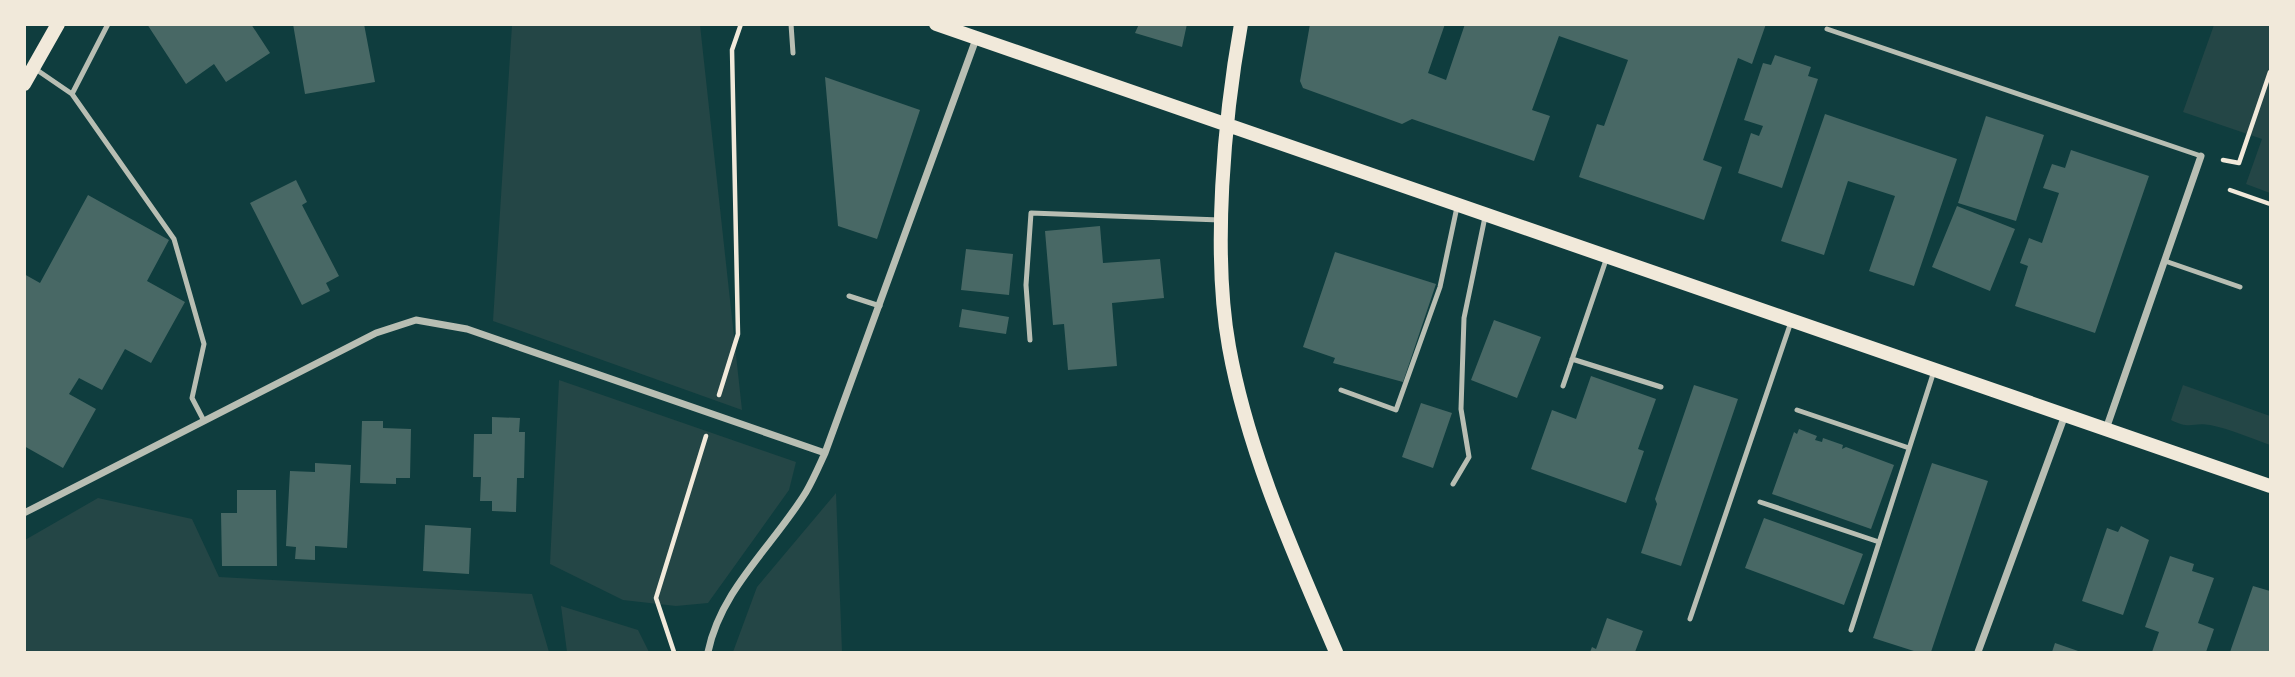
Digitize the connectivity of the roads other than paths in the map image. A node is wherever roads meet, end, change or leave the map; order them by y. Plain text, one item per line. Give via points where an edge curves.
1 (58, 24) edge
2 (108, 24) edge
3 (792, 24) edge
4 (936, 24) edge
5 (1241, 24) edge
6 (1827, 29) dead end
7 (976, 39) junction
8 (793, 53) dead end
9 (34, 68) junction
10 (24, 84) edge
11 (72, 94) junction
12 (1227, 127) junction
13 (2201, 156) joint
14 (1457, 204) junction
15 (1486, 214) junction
16 (1223, 220) junction
17 (1607, 257) junction
18 (2165, 261) junction
19 (2240, 287) dead end
20 (849, 296) dead end
21 (880, 306) junction
22 (1791, 322) junction
23 (1030, 340) dead end
24 (1572, 359) junction
25 (1934, 370) junction
26 (1563, 386) dead end
27 (1661, 387) dead end
28 (1342, 390) dead end
29 (1797, 410) dead end
30 (2065, 415) junction
31 (204, 421) junction
32 (2105, 430) junction
33 (1909, 448) junction
34 (825, 453) junction
35 (1453, 484) dead end
36 (2270, 486) edge
37 (1760, 502) dead end
38 (24, 513) edge
39 (1879, 542) junction
40 (1690, 620) dead end
41 (1851, 630) dead end
42 (708, 653) edge
43 (1336, 653) edge
44 (1978, 653) edge

1 - 9 main road
2 - 11 lane
3 - 8 lane
4 - 7 main road
5 - 12 main road
6 - 13 lane
7 - 12 main road
7 - 21 street
9 - 10 main road
9 - 11 lane
11 - 31 lane via 174,239 204,344 192,398
12 - 14 main road
12 - 16 main road
13 - 18 street
14 - 15 main road
14 - 28 lane via 1440,287 1396,410
15 - 17 main road
15 - 35 lane via 1464,318 1461,409 1469,457
16 - 23 lane via 1031,213 1026,285
16 - 43 main road via 1232,359 1254,445 1286,536
17 - 22 main road
17 - 24 lane
18 - 19 lane
18 - 32 street
20 - 21 lane
21 - 34 street
22 - 25 main road
22 - 40 lane
24 - 26 lane
24 - 27 lane
25 - 30 main road
25 - 33 lane
29 - 33 lane
30 - 32 main road
30 - 44 street
31 - 34 street via 376,332 416,320 467,329
31 - 38 street
32 - 36 main road
33 - 39 lane
34 - 42 street via 806,492 726,601
37 - 39 lane
39 - 41 lane

